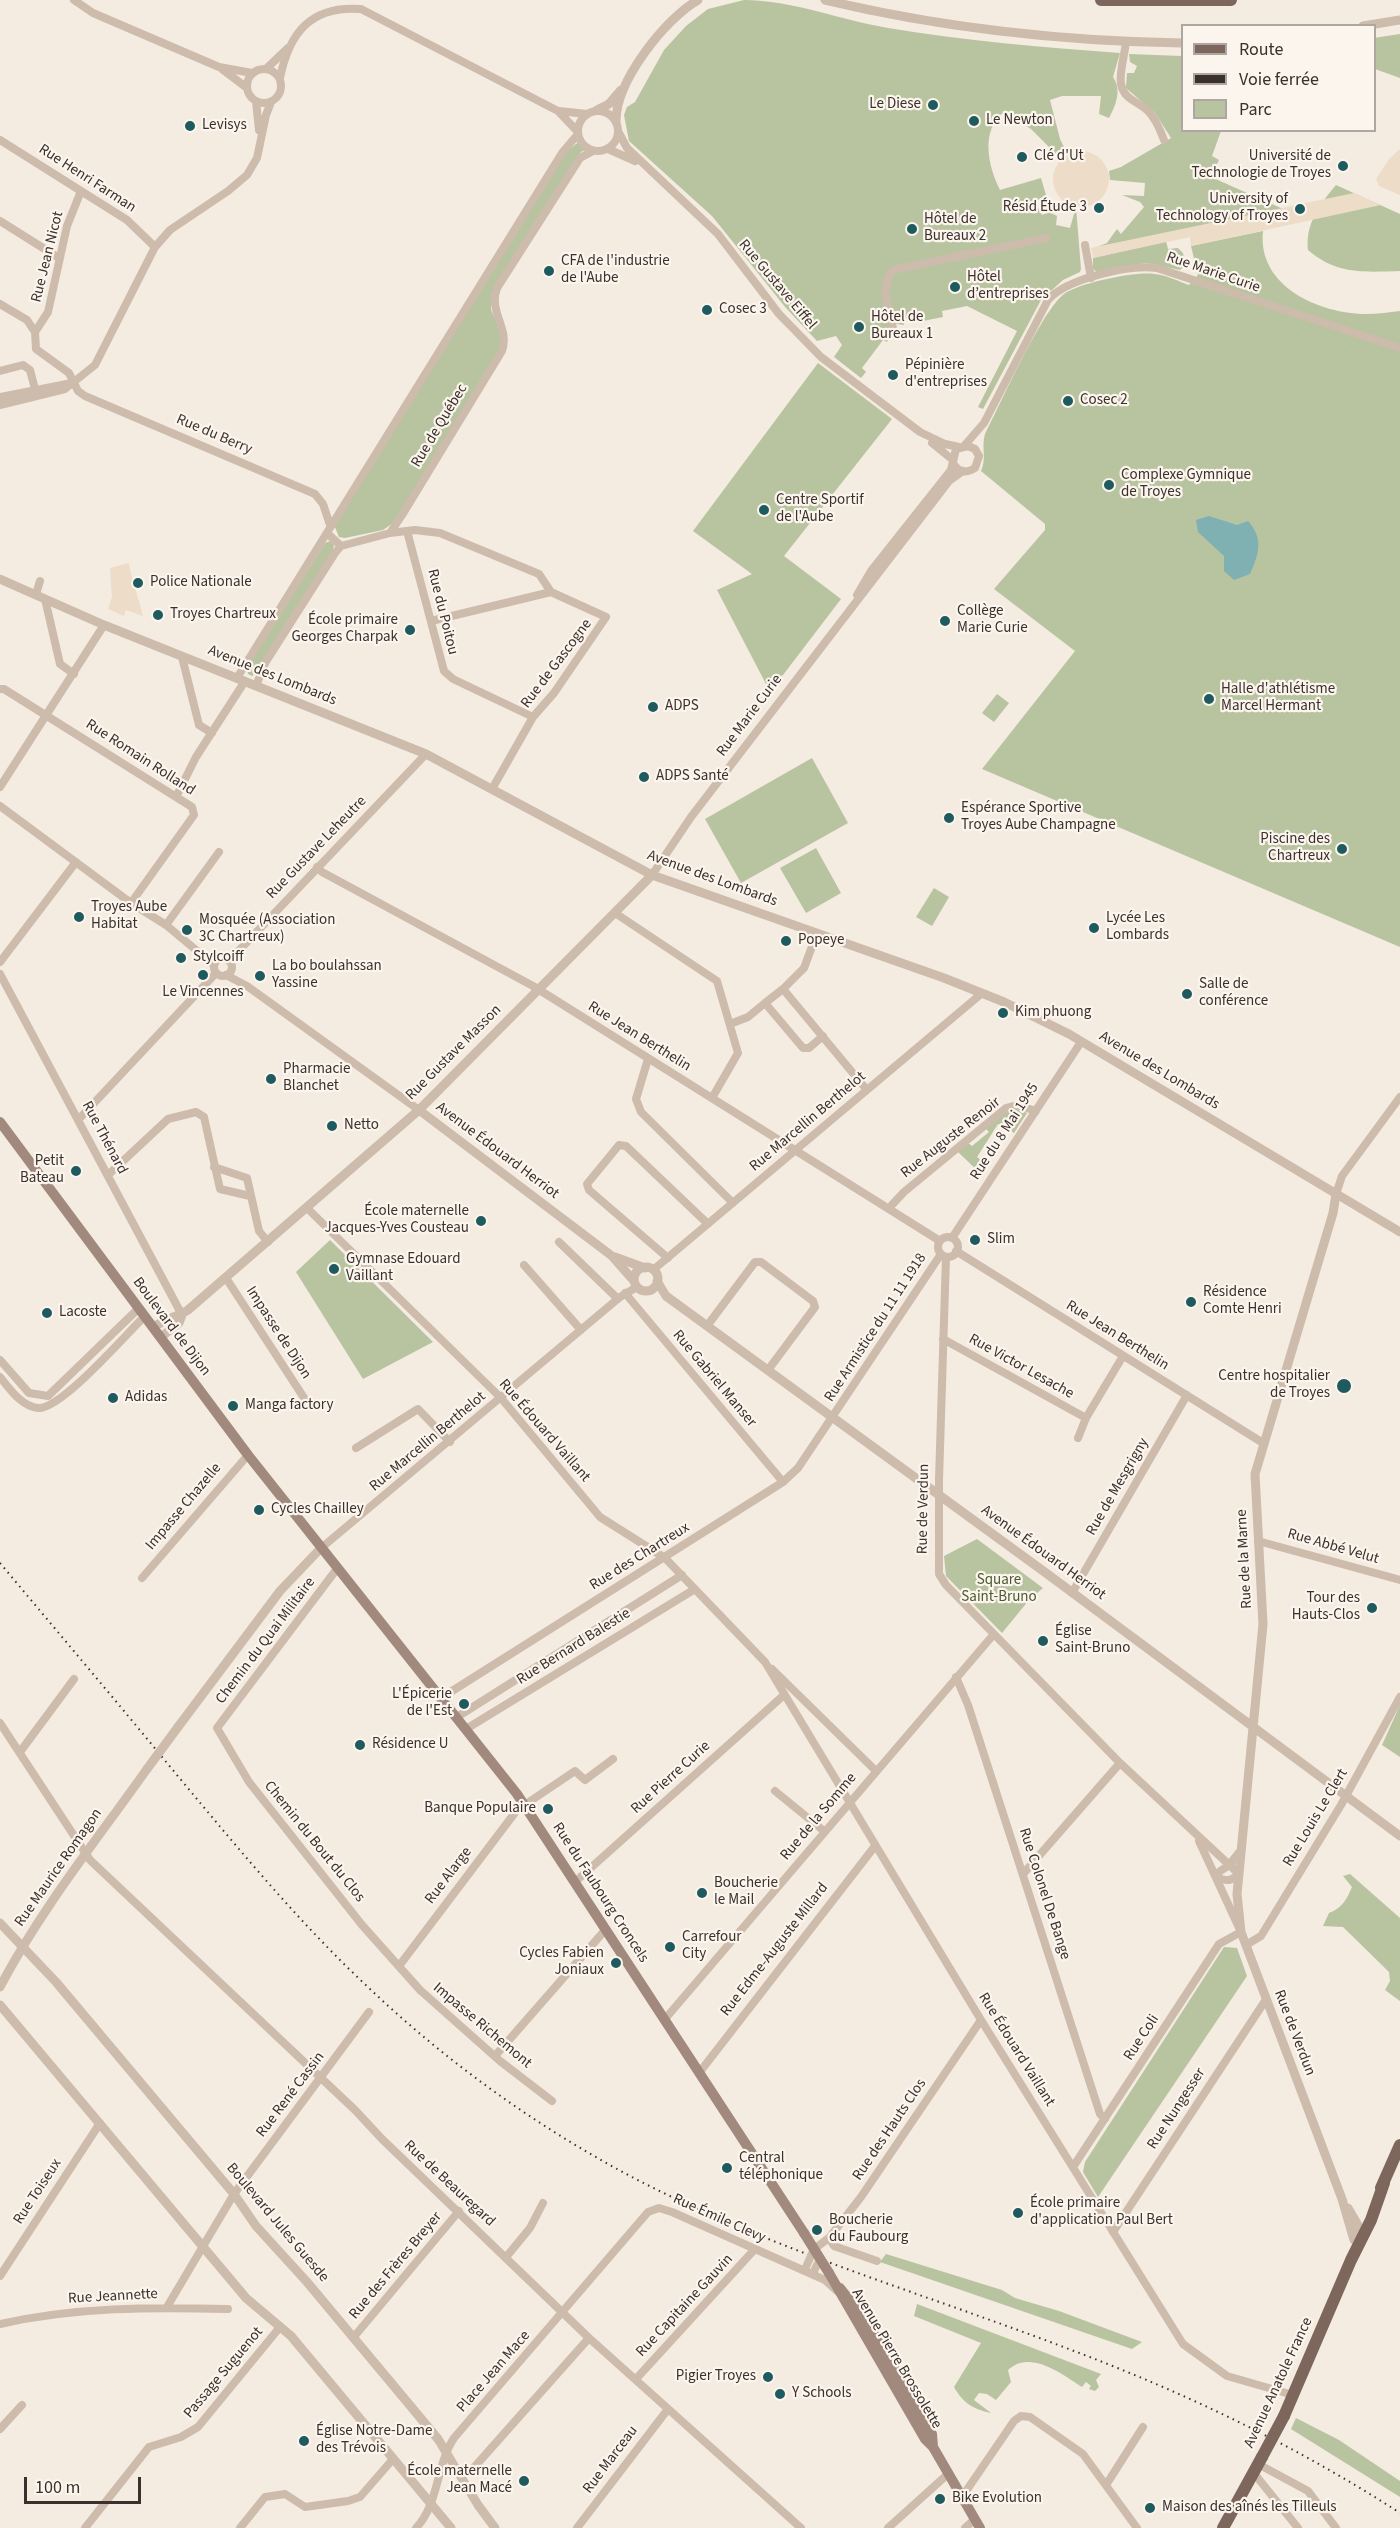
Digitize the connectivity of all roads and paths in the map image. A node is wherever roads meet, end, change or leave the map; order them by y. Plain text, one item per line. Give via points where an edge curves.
1 (74, 0) edge
2 (698, 0) edge
3 (825, 0) edge
4 (1101, 0) edge
5 (1231, 0) edge
6 (1400, 20) edge
7 (1376, 24) edge
8 (1126, 41) junction
9 (1181, 43) edge
10 (289, 47) junction
11 (219, 66) junction
12 (266, 69) junction
13 (252, 73) junction
14 (280, 78) junction
15 (630, 80) junction
16 (247, 88) junction
17 (256, 101) junction
18 (271, 102) junction
19 (597, 110) junction
20 (558, 111) junction
21 (587, 114) junction
22 (616, 121) junction
23 (578, 133) junction
24 (619, 133) junction
25 (260, 137) junction
26 (0, 140) edge
27 (1164, 140) dead end
28 (608, 149) junction
29 (592, 151) junction
30 (649, 170) junction
31 (81, 191) junction
32 (0, 221) edge
33 (1046, 238) dead end
34 (1085, 244) dead end
35 (155, 247) junction
36 (59, 258) junction
37 (1091, 278) junction
38 (0, 304) edge
39 (35, 332) junction
40 (894, 333) dead end
41 (1400, 348) edge
42 (0, 371) edge
43 (73, 383) junction
44 (35, 389) junction
45 (0, 397) edge
46 (0, 405) edge
47 (984, 423) junction
48 (920, 432) junction
49 (961, 446) junction
50 (977, 452) junction
51 (953, 461) junction
52 (963, 471) junction
53 (330, 525) junction
54 (407, 531) junction
55 (327, 533) junction
56 (390, 533) junction
57 (341, 546) junction
58 (0, 579) edge
59 (40, 581) dead end
60 (551, 592) junction
61 (36, 594) junction
62 (45, 599) junction
63 (852, 604) junction
64 (431, 621) junction
65 (104, 625) junction
66 (182, 657) junction
67 (74, 674) junction
68 (241, 680) junction
69 (256, 686) junction
70 (0, 689) edge
71 (49, 715) junction
72 (533, 717) junction
73 (212, 733) junction
74 (426, 754) junction
75 (0, 787) edge
76 (492, 789) junction
77 (177, 795) junction
78 (0, 806) edge
79 (219, 852) dead end
80 (76, 862) junction
81 (317, 867) junction
82 (652, 876) junction
83 (131, 903) junction
84 (615, 913) junction
85 (166, 925) junction
86 (817, 933) junction
87 (0, 962) edge
88 (223, 967) junction
89 (0, 974) edge
90 (783, 988) junction
91 (539, 990) junction
92 (981, 994) junction
93 (765, 1003) junction
94 (730, 1024) junction
95 (823, 1036) junction
96 (1081, 1042) junction
97 (648, 1059) junction
98 (867, 1090) junction
99 (1400, 1097) edge
100 (712, 1098) junction
101 (419, 1110) junction
102 (1035, 1111) junction
103 (79, 1119) junction
104 (0, 1122) edge
105 (796, 1150) junction
106 (214, 1167) junction
107 (108, 1174) junction
108 (1336, 1194) junction
109 (250, 1196) junction
110 (733, 1203) junction
111 (889, 1208) junction
112 (308, 1209) junction
113 (708, 1224) junction
114 (1400, 1232) edge
115 (952, 1238) junction
116 (940, 1241) junction
117 (268, 1242) junction
118 (559, 1242) dead end
119 (956, 1251) junction
120 (944, 1255) junction
121 (612, 1256) junction
122 (668, 1258) junction
123 (524, 1265) dead end
124 (649, 1269) junction
125 (226, 1278) junction
126 (657, 1281) junction
127 (639, 1286) junction
128 (626, 1293) junction
129 (666, 1296) junction
130 (618, 1299) junction
131 (142, 1312) junction
132 (182, 1314) junction
133 (707, 1326) junction
134 (154, 1327) junction
135 (581, 1330) junction
136 (161, 1337) junction
137 (943, 1339) junction
138 (1123, 1356) junction
139 (0, 1360) edge
140 (768, 1370) junction
141 (0, 1377) edge
142 (1187, 1395) junction
143 (501, 1398) junction
144 (308, 1404) dead end
145 (833, 1417) junction
146 (1086, 1418) junction
147 (1078, 1438) dead end
148 (450, 1442) junction
149 (1263, 1443) junction
150 (356, 1448) dead end
151 (248, 1455) junction
152 (783, 1482) junction
153 (939, 1496) junction
154 (1258, 1540) junction
155 (320, 1549) junction
156 (664, 1558) junction
157 (336, 1570) junction
158 (682, 1575) junction
159 (142, 1578) dead end
160 (1400, 1580) edge
161 (695, 1589) junction
162 (1072, 1593) junction
163 (994, 1634) junction
164 (765, 1662) junction
165 (956, 1677) junction
166 (74, 1679) dead end
167 (784, 1695) junction
168 (1400, 1697) edge
169 (441, 1698) junction
170 (457, 1717) junction
171 (0, 1723) edge
172 (217, 1728) joint
173 (466, 1729) junction
174 (1254, 1729) junction
175 (20, 1752) junction
176 (613, 1759) dead end
177 (1120, 1763) junction
178 (876, 1771) junction
179 (775, 1791) dead end
180 (1346, 1796) junction
181 (848, 1803) junction
182 (524, 1804) junction
183 (824, 1831) junction
184 (1400, 1836) edge
185 (1197, 1837) junction
186 (875, 1846) junction
187 (1241, 1850) junction
188 (85, 1853) junction
189 (1229, 1865) junction
190 (1023, 1874) junction
191 (1239, 1874) junction
192 (1217, 1877) junction
193 (576, 1881) junction
194 (0, 1923) edge
195 (606, 1929) junction
196 (1241, 1932) junction
197 (22, 1945) junction
198 (1246, 1945) junction
199 (399, 1966) junction
200 (0, 1987) edge
201 (1265, 2001) junction
202 (0, 2005) edge
203 (369, 2012) dead end
204 (665, 2019) junction
205 (981, 2020) junction
206 (495, 2056) junction
207 (699, 2073) junction
208 (321, 2079) junction
209 (552, 2101) dead end
210 (1105, 2119) junction
211 (99, 2123) junction
212 (1400, 2145) edge
213 (1073, 2167) junction
214 (234, 2194) junction
215 (543, 2203) dead end
216 (459, 2211) junction
217 (1113, 2232) junction
218 (1359, 2235) junction
219 (827, 2240) junction
220 (203, 2247) junction
221 (754, 2250) junction
222 (817, 2254) junction
223 (507, 2256) junction
224 (877, 2261) dead end
225 (807, 2270) junction
226 (829, 2273) joint
227 (0, 2276) edge
228 (838, 2289) junction
229 (167, 2307) junction
230 (228, 2309) dead end
231 (563, 2312) junction
232 (0, 2324) edge
233 (280, 2327) junction
234 (353, 2338) junction
235 (589, 2338) junction
236 (636, 2379) junction
237 (1293, 2395) junction
238 (22, 2405) dead end
239 (668, 2409) junction
240 (1143, 2427) dead end
241 (0, 2429) edge
242 (446, 2451) junction
243 (393, 2458) junction
244 (1258, 2464) junction
245 (470, 2472) dead end
246 (949, 2473) junction
247 (1106, 2486) junction
248 (962, 2497) junction
249 (430, 2504) junction
250 (1229, 2514) junction
251 (977, 2524) edge
252 (85, 2528) edge
253 (240, 2528) edge
254 (417, 2528) edge
255 (451, 2528) edge
256 (495, 2528) edge
257 (577, 2528) edge
258 (801, 2528) edge
259 (888, 2528) edge
260 (965, 2528) edge
261 (1137, 2528) edge
262 (1219, 2528) edge
263 (1228, 2528) edge
264 (1298, 2528) edge
265 (1336, 2528) edge

1 - 11 street via 93,13
2 - 15 street via 666,25
3 - 8 street via 1021,35
4 - 5 main road
6 - 7 street
8 - 9 street
8 - 27 street via 1121,84 1124,93 1147,110 1159,125
10 - 12 street
10 - 14 street
10 - 20 street via 304,24 324,12 361,9
11 - 13 street
11 - 16 street
12 - 13 street
12 - 14 street
13 - 16 street
14 - 18 street via 280,94
15 - 19 street via 609,104
15 - 22 street
16 - 17 street
17 - 18 street
17 - 25 street
18 - 25 street
19 - 21 street
19 - 22 street
20 - 21 street
20 - 23 street
21 - 23 street
22 - 24 street
23 - 29 street
23 - 53 street
24 - 28 street
24 - 30 street, Rue Gustave Eiffel via 627,148
25 - 35 street via 257,158 246,175 170,230
26 - 31 street, Rue Henri Farman
28 - 29 street
28 - 30 street, Rue Gustave Eiffel
29 - 56 street, Rue de Québec via 579,158 497,288 493,303 506,339 502,351
30 - 48 street, Rue Gustave Eiffel via 718,234 779,314 821,357
31 - 35 street, Rue Henri Farman via 127,220
31 - 36 street, Rue Jean Nicot
32 - 36 street
33 - 40 street via 893,270 886,278 885,291
34 - 37 street
35 - 43 street via 95,365
36 - 39 street, Rue Jean Nicot via 48,312
37 - 41 street, Rue Marie Curie via 1142,267 1157,268
37 - 47 street, Rue Marie Curie via 1064,287 1048,300
38 - 39 street via 27,320
39 - 43 street via 36,349 69,373
42 - 44 street via 23,366 30,370
43 - 44 street
43 - 46 street via 65,389
43 - 53 street, Rue du Berry via 85,396 315,494
44 - 45 street
47 - 49 street, Rue Marie Curie
47 - 50 street, Rue Marie Curie
48 - 49 street, Rue Gustave Eiffel via 945,444
48 - 51 street, Rue Gustave Eiffel
49 - 50 street
49 - 51 street
50 - 52 street via 979,461 975,468
51 - 52 street
51 - 63 street, Rue Marie Curie via 951,470 866,578
52 - 63 street, Rue Marie Curie via 949,482
53 - 55 street
54 - 56 street
54 - 60 street via 440,533 539,574
54 - 64 street, Rue du Poitou
55 - 57 street
55 - 68 street
56 - 57 street
57 - 69 street via 279,640
58 - 61 street, Avenue des Lombards
59 - 61 street
60 - 64 street
60 - 72 street, Rue de Gascogne via 606,617
61 - 62 street, Avenue des Lombards
62 - 65 street, Avenue des Lombards
62 - 67 street via 60,664
63 - 82 street, Rue Marie Curie via 691,817
64 - 72 street, Rue du Poitou via 444,671
65 - 66 street, Avenue des Lombards
65 - 67 street
66 - 68 street, Avenue des Lombards
66 - 73 street via 199,724
67 - 71 street
68 - 69 street, Avenue des Lombards
68 - 73 street
69 - 74 street, Avenue des Lombards
70 - 71 street, Rue Romain Rolland
71 - 75 street
71 - 77 street, Rue Romain Rolland
72 - 76 street, Rue de Gascogne
73 - 77 street
74 - 76 street, Avenue des Lombards
74 - 81 street, Rue Gustave Leheutre
76 - 82 street, Avenue des Lombards
77 - 83 street, Rue Romain Rolland via 192,807 194,815
78 - 80 street
79 - 85 street
80 - 83 street
80 - 87 street
81 - 88 street, Rue Gustave Leheutre
81 - 91 street, Rue Jean Berthelin
82 - 84 street, Rue Gustave Masson
82 - 86 street, Avenue des Lombards
83 - 85 street
84 - 91 street, Rue Gustave Masson
84 - 94 street via 717,981
85 - 88 street
86 - 90 street via 804,968
86 - 92 street, Avenue des Lombards
88 - 101 street, Avenue Édouard Herriot
88 - 103 street, Rue Gustave Leheutre
89 - 103 street, Rue Thénard
90 - 93 street
90 - 95 street
91 - 97 street, Rue Jean Berthelin
91 - 101 street, Rue Gustave Masson
92 - 96 street, Avenue des Lombards
92 - 98 street, Rue Marcellin Berthelot
93 - 94 street
93 - 95 street via 803,1048 809,1048
94 - 100 street via 738,1053
95 - 98 street
96 - 102 street, Rue du 8 Mai 1945
96 - 108 street, Avenue des Lombards
97 - 100 street, Rue Jean Berthelin
97 - 110 street via 636,1099 641,1112
98 - 105 street, Rue Marcellin Berthelot
99 - 108 street via 1342,1176
100 - 105 street, Rue Jean Berthelin
101 - 112 street, Rue Gustave Masson
101 - 121 street, Avenue Édouard Herriot
102 - 111 street, Rue Auguste Renoir via 1017,1105 1006,1108
102 - 115 street, Rue du 8 Mai 1945
103 - 107 street, Rue Thénard
104 - 131 main road, Boulevard de Dijon
105 - 110 street, Rue Marcellin Berthelot
105 - 111 street, Rue Jean Berthelin
106 - 107 street via 204,1117 196,1112 168,1119
106 - 109 street via 244,1175
106 - 109 street via 220,1189
107 - 132 street, Rue Thénard
108 - 114 street, Avenue des Lombards
108 - 149 street, Rue de la Marne
109 - 117 street via 259,1231
110 - 113 street, Rue Marcellin Berthelot
111 - 116 street, Rue Jean Berthelin
112 - 117 street, Rue Gustave Masson
112 - 143 street, Rue Édouard Vaillant
113 - 122 street, Rue Marcellin Berthelot
113 - 122 street via 626,1146 619,1145 587,1184 589,1190
115 - 116 street
115 - 119 street via 958,1245
116 - 120 street via 938,1249
117 - 125 street, Rue Gustave Masson
118 - 130 street
119 - 120 street
119 - 138 street, Rue Jean Berthelin
120 - 137 street, Rue de Verdun
120 - 145 street, Rue Armistice du 11 11 1918
121 - 124 street, Avenue Édouard Herriot
121 - 127 street, Avenue Édouard Herriot
122 - 124 street, Rue Marcellin Berthelot
123 - 135 street
124 - 126 street, Avenue Édouard Herriot
124 - 127 street via 638,1271
125 - 132 street, Rue Gustave Masson
125 - 144 street, Impasse de Dijon
126 - 127 street via 652,1289
126 - 129 street, Avenue Édouard Herriot
127 - 128 street, Rue Marcellin Berthelot
127 - 129 street, Avenue Édouard Herriot
128 - 130 street, Rue Marcellin Berthelot
128 - 152 street, Rue Gabriel Manser
129 - 133 street, Avenue Édouard Herriot
130 - 135 street, Rue Marcellin Berthelot
131 - 134 main road, Boulevard de Dijon
131 - 139 street via 48,1396 29,1393
131 - 141 street via 67,1395 51,1406 27,1405
132 - 134 street, Rue Gustave Masson
132 - 136 street, Rue Gustave Masson via 179,1323
133 - 140 street, Avenue Édouard Herriot
133 - 140 street via 755,1262 761,1262 815,1306
134 - 136 main road, Boulevard de Dijon
135 - 143 street, Rue Marcellin Berthelot
136 - 151 main road, Boulevard de Dijon
137 - 146 street, Rue Victor Lesache
137 - 153 street, Rue de Verdun
138 - 142 street, Rue Jean Berthelin
138 - 146 street
140 - 145 street, Avenue Édouard Herriot
142 - 149 street, Rue Jean Berthelin
142 - 162 street, Rue de Mesgrigny
143 - 148 street, Rue Marcellin Berthelot
143 - 156 street, Rue Édouard Vaillant via 600,1517
145 - 152 street, Rue des Chartreux via 798,1468
145 - 153 street, Avenue Édouard Herriot
146 - 147 street
148 - 150 street via 418,1409
148 - 155 street, Rue Marcellin Berthelot
149 - 154 street, Rue de la Marne via 1255,1474
151 - 155 main road, Boulevard de Dijon
151 - 159 street, Impasse Chazelle
152 - 156 street, Rue des Chartreux
153 - 162 street, Avenue Édouard Herriot
153 - 163 street, Rue de Verdun via 939,1574
154 - 160 street, Rue Abbé Velut
154 - 174 street, Rue de la Marne via 1263,1624
155 - 157 main road, Rue du Faubourg Croncels
155 - 188 street, Rue Maurice Romagon, bridge via 280,1591
156 - 158 street, Rue Édouard Vaillant
156 - 169 street, Rue des Chartreux
157 - 169 main road, Rue du Faubourg Croncels
157 - 172 street, Chemin du Quai Militaire
158 - 161 street, Rue Édouard Vaillant
158 - 170 street
161 - 164 street, Rue Édouard Vaillant
161 - 173 street, Rue Bernard Balestie
162 - 174 street, Avenue Édouard Herriot
163 - 165 street, Rue de la Somme
163 - 177 street, Rue de Verdun
164 - 167 street, Rue Édouard Vaillant
164 - 178 street, Rue Édouard Vaillant
165 - 178 street, Rue de la Somme
165 - 190 street, Rue Colonel De Bange
166 - 175 street
167 - 181 street, Rue Édouard Vaillant
167 - 193 street, Rue Pierre Curie
168 - 180 street, Rue Louis Le Clert
169 - 170 main road, Rue du Faubourg Croncels
170 - 173 main road, Rue du Faubourg Croncels
171 - 175 street, Rue de Beauregard
172 - 199 street, Chemin du Bout du Clos via 249,1782
173 - 182 main road, Rue du Faubourg Croncels
174 - 180 street, Avenue Édouard Herriot
174 - 187 street, Rue de la Marne
175 - 188 street, Rue de Beauregard
176 - 182 street, Rue Alarge via 585,1780 575,1771
177 - 185 street, Rue de Verdun
177 - 190 street
178 - 181 street, Rue de la Somme
179 - 183 street
180 - 184 street, Avenue Édouard Herriot
180 - 198 street, Rue Louis Le Clert via 1261,1936
181 - 183 street, Rue de la Somme
181 - 186 street, Rue Édouard Vaillant
182 - 193 main road, Rue du Faubourg Croncels
182 - 199 street, Rue Alarge via 493,1839
183 - 204 street, Rue de la Somme
185 - 189 street, Rue de Verdun
185 - 192 street, Rue de Verdun
186 - 205 street, Rue Édouard Vaillant
186 - 207 street, Rue Edme-Auguste Millard
187 - 189 street
187 - 191 street, Rue de la Marne
188 - 197 street, Rue Maurice Romagon
188 - 208 street, Rue de Beauregard
189 - 191 street, Rue de Verdun
189 - 192 street
190 - 210 street, Rue Colonel De Bange via 1100,2114
191 - 192 street via 1225,1881
191 - 196 street, Rue de la Marne
192 - 196 street, Rue de Verdun
193 - 195 main road, Rue du Faubourg Croncels
194 - 197 street, Boulevard Jules Guesde
195 - 204 main road, Rue du Faubourg Croncels
195 - 206 street
196 - 198 street, Rue de Verdun
196 - 210 street, Rue Coli via 1219,1944
197 - 200 street, Rue Maurice Romagon
197 - 214 street, Boulevard Jules Guesde
198 - 201 street, Rue de Verdun
199 - 206 street, Impasse Richemont via 420,1990
201 - 217 street, Rue Nungesser
201 - 218 street, Rue de Verdun
202 - 211 street
203 - 208 street, Rue René Cassin
204 - 207 main road, Rue du Faubourg Croncels
205 - 213 street, Rue Édouard Vaillant
205 - 219 street, Rue des Hauts Clos via 861,2197
206 - 209 street, Impasse Richemont
207 - 222 main road, Rue du Faubourg Croncels, bridge
208 - 214 street, Rue René Cassin
208 - 216 street, Rue de Beauregard
210 - 213 street, Rue Coli
211 - 220 street
211 - 227 street, Rue Toiseux
212 - 218 main road, Avenue Anatole France
213 - 217 street, Rue Édouard Vaillant
214 - 220 street, Rue René Cassin
214 - 234 street, Boulevard Jules Guesde via 256,2226
215 - 223 street via 530,2228
216 - 223 street, Rue de Beauregard
216 - 234 street, Rue des Frères Breyer
217 - 237 street, Rue Édouard Vaillant via 1183,2344 1227,2376
218 - 237 main road, Avenue Anatole France
219 - 222 street, Rue des Hauts Clos
219 - 224 street
220 - 229 street, Rue René Cassin
220 - 233 street via 250,2303
221 - 225 street, Rue Émile Clevy
221 - 231 street, Rue Émile Clevy via 659,2208 640,2218
221 - 236 street, Rue Capitaine Gauvin
222 - 225 street, bridge
222 - 226 main road, Rue du Faubourg Croncels, bridge
223 - 231 street, Rue de Beauregard
225 - 228 street, Rue Émile Clevy
226 - 228 main road, Avenue Pierre Brossolette
228 - 246 main road, Avenue Pierre Brossolette via 845,2291 868,2324 932,2434 933,2446
229 - 230 street, Rue Jeannette
229 - 232 street, Rue Jeannette via 70,2311
231 - 235 street, Rue de Beauregard
231 - 242 street, Place Jean Mace
233 - 243 street
233 - 252 street, Passage Suguenot via 198,2427 149,2447
234 - 242 street, Boulevard Jules Guesde
235 - 236 street, Rue de Beauregard
235 - 245 street
236 - 239 street, Rue de Beauregard
237 - 244 main road, Avenue Anatole France, bridge
238 - 241 street
239 - 257 street, Rue Marceau
239 - 258 street, Rue de Beauregard
240 - 247 street
242 - 249 street
242 - 256 street, Boulevard Jules Guesde
243 - 249 street
243 - 253 street via 360,2497 305,2506 285,2494 265,2497
244 - 250 main road, Avenue Anatole France
244 - 264 street
244 - 265 street via 1308,2492
246 - 248 main road, Avenue Pierre Brossolette
246 - 259 street
247 - 248 street via 1083,2454 1030,2417 1021,2416
247 - 261 street
248 - 251 main road, Avenue Pierre Brossolette
249 - 254 street
249 - 255 street
250 - 262 main road, Avenue Anatole France
250 - 263 street
251 - 260 street

